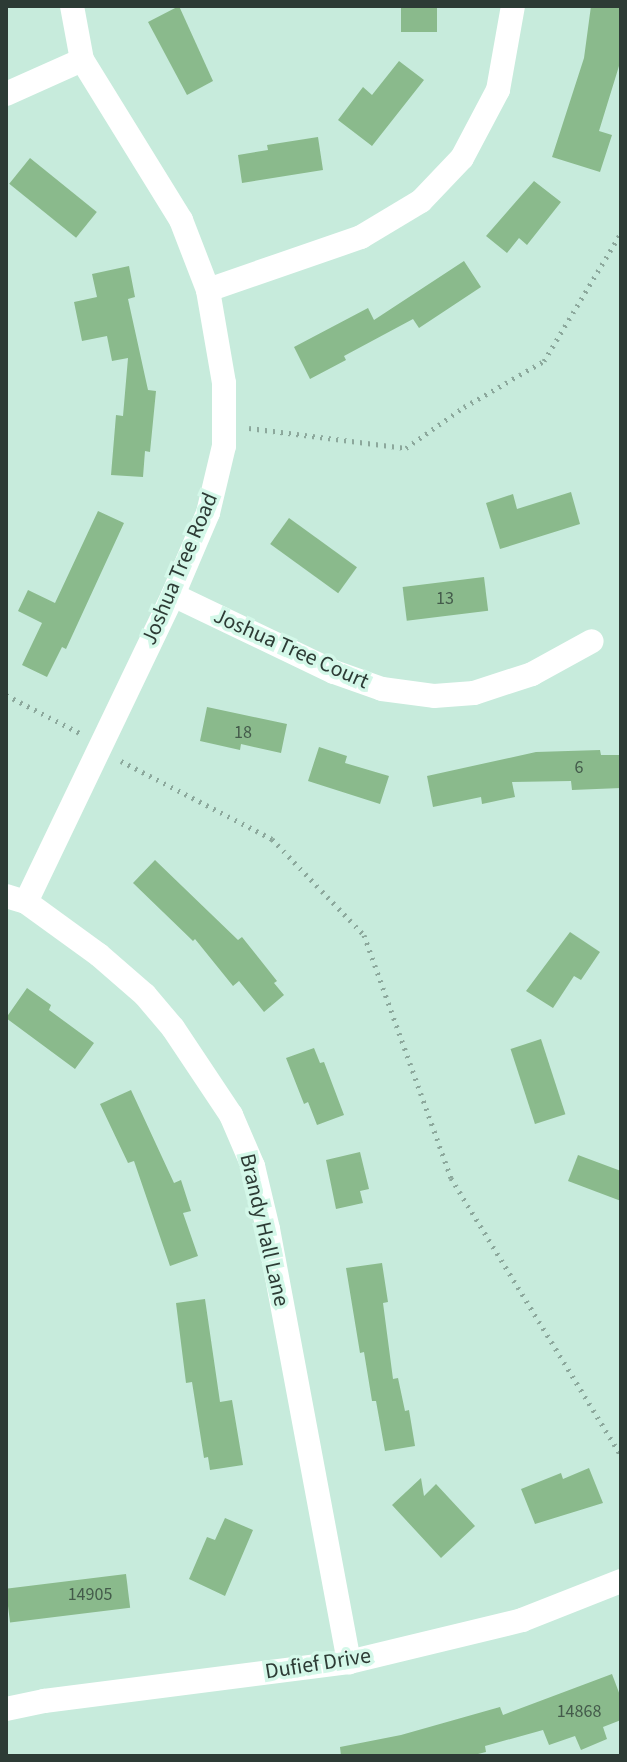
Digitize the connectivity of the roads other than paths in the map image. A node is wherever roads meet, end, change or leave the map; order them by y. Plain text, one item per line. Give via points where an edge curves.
1 (72, 6) edge
2 (513, 6) edge
3 (82, 60) junction
4 (6, 94) edge
5 (208, 290) junction
6 (173, 595) junction
7 (592, 641) dead end
8 (16, 899) edge
9 (621, 1581) edge
10 (349, 1662) junction
11 (6, 1709) edge

1 - 3 street, Joshua Tree Road
2 - 5 street via 498,90 462,158 421,201 361,237
3 - 4 street
3 - 5 street, Joshua Tree Road via 181,220
5 - 6 street, Joshua Tree Road via 224,383 224,446 208,513
6 - 7 street, Joshua Tree Court via 334,672 382,689 434,696 474,693 532,674
6 - 8 street, Joshua Tree Road via 99,750
8 - 10 street, Brandy Hall Lane via 99,955 145,995 231,1115 253,1166 268,1229
9 - 10 street, Dufief Drive via 522,1620
10 - 11 street, Dufief Drive

